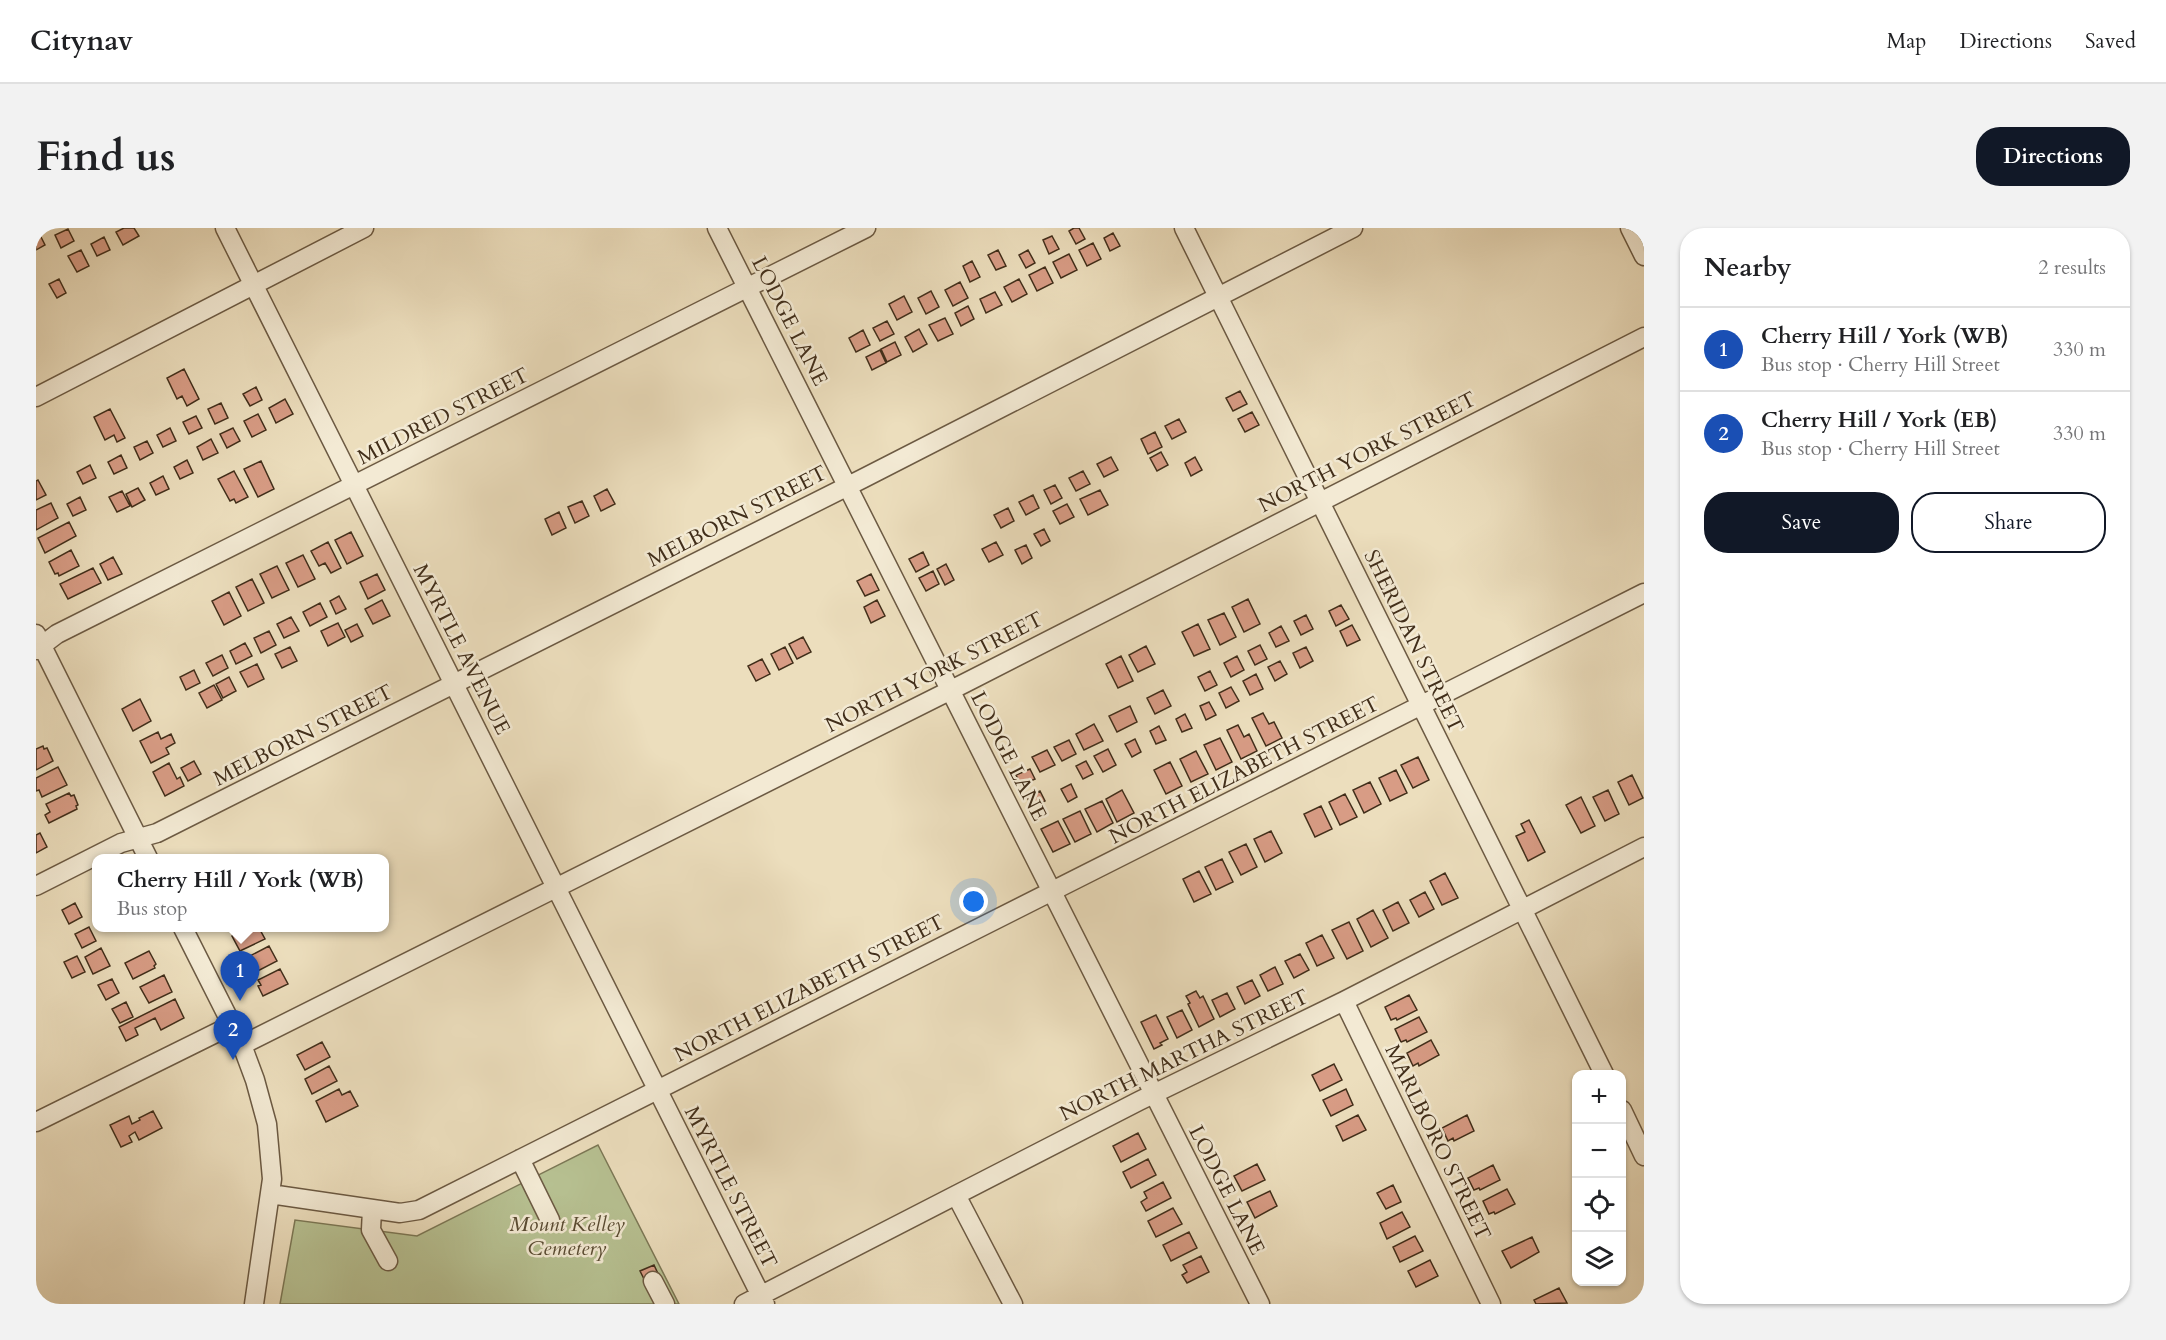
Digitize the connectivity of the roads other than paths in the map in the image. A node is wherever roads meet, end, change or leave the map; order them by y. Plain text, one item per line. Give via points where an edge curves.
1 (225, 228) edge
2 (364, 228) edge
3 (717, 228) edge
4 (866, 228) edge
5 (1184, 228) edge
6 (1353, 228) edge
7 (1630, 228) edge
8 (1644, 256) edge
9 (254, 285) junction
10 (748, 287) junction
11 (1218, 296) junction
12 (1644, 337) edge
13 (36, 397) edge
14 (355, 485) junction
15 (848, 485) junction
16 (1320, 501) junction
17 (1644, 593) edge
18 (38, 643) edge
19 (454, 683) junction
20 (950, 690) junction
21 (1421, 706) junction
22 (138, 837) junction
23 (1644, 847) edge
24 (99, 854) edge
25 (146, 854) edge
26 (92, 858) edge
27 (36, 886) edge
28 (555, 886) junction
29 (1051, 892) junction
30 (1522, 909) junction
31 (186, 932) edge
32 (1344, 1001) junction
33 (232, 1025) junction
34 (242, 1045) junction
35 (1602, 1070) edge
36 (657, 1090) junction
37 (1153, 1094) junction
38 (1626, 1118) edge
39 (36, 1122) edge
40 (1644, 1156) edge
41 (520, 1160) junction
42 (270, 1194) junction
43 (957, 1195) junction
44 (372, 1209) junction
45 (550, 1220) dead end
46 (388, 1261) dead end
47 (653, 1281) dead end
48 (763, 1300) edge
49 (254, 1304) edge
50 (665, 1304) edge
51 (744, 1304) edge
52 (1012, 1304) edge
53 (1260, 1304) edge
54 (1491, 1304) edge

1 - 9 street, MYRTLE AVENUE
2 - 9 street
3 - 10 street, LODGE LANE
4 - 10 street, MILDRED STREET
5 - 11 street, SHERIDAN STREET
6 - 11 street, MELBORN STREET
7 - 8 street
9 - 13 street
9 - 14 street, MYRTLE AVENUE
10 - 14 street, MILDRED STREET
10 - 15 street, LODGE LANE
11 - 15 street, MELBORN STREET
11 - 16 street, SHERIDAN STREET
12 - 16 street, NORTH YORK STREET
14 - 18 street, MILDRED STREET
14 - 19 street, MYRTLE AVENUE
15 - 19 street, MELBORN STREET
15 - 20 street, LODGE LANE
16 - 20 street, NORTH YORK STREET
16 - 21 street, SHERIDAN STREET
17 - 21 street, NORTH ELIZABETH STREET
18 - 22 street
19 - 22 street, MELBORN STREET via 157,833
19 - 28 street, MYRTLE AVENUE
20 - 28 street, NORTH YORK STREET
20 - 29 street, LODGE LANE
21 - 29 street, NORTH ELIZABETH STREET
21 - 30 street, SHERIDAN STREET
22 - 24 street, MELBORN STREET
22 - 25 street
23 - 30 street, NORTH MARTHA STREET
26 - 27 street, MELBORN STREET
28 - 34 street, NORTH YORK STREET
28 - 36 street, MYRTLE AVENUE
29 - 36 street, NORTH ELIZABETH STREET
29 - 37 street, LODGE LANE
30 - 32 street, NORTH MARTHA STREET
30 - 35 street, SHERIDAN STREET
31 - 33 street
32 - 37 street, NORTH MARTHA STREET
32 - 54 street, MARLBORO STREET
33 - 34 street
33 - 39 street
34 - 42 street via 267,1124 272,1168
36 - 41 street, NORTH ELIZABETH STREET
36 - 48 street, MYRTLE STREET
37 - 43 street, NORTH MARTHA STREET
37 - 53 street, LODGE LANE
38 - 40 street
41 - 44 street, NORTH ELIZABETH STREET via 412,1212
41 - 45 street
42 - 44 street, NORTH ELIZABETH STREET
42 - 49 street
43 - 48 street, NORTH MARTHA STREET
43 - 52 street
44 - 46 street via 370,1230
47 - 50 street
48 - 51 street, NORTH MARTHA STREET

